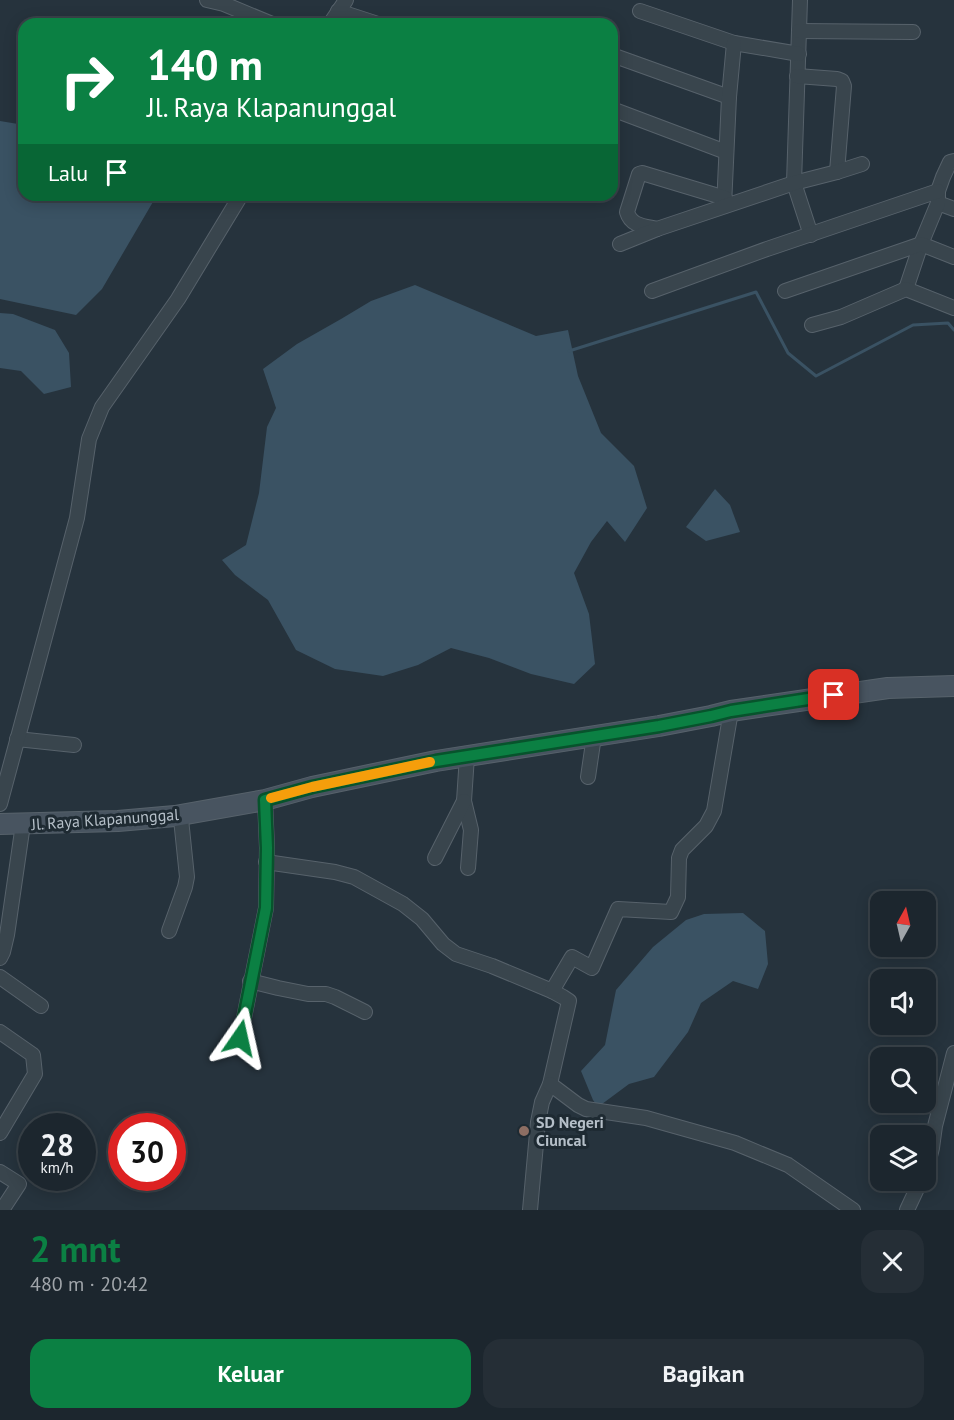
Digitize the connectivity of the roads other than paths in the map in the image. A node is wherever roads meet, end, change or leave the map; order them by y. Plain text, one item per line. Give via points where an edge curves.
1 (207, 0) edge
2 (346, 0) edge
3 (800, 0) edge
4 (338, 11) junction
5 (640, 11) dead end
6 (258, 18) edge
7 (334, 18) edge
8 (360, 18) edge
9 (799, 32) junction
10 (913, 32) dead end
11 (734, 43) junction
12 (799, 54) junction
13 (618, 58) edge
14 (797, 76) junction
15 (729, 97) junction
16 (618, 112) edge
17 (726, 152) junction
18 (954, 160) edge
19 (862, 164) dead end
20 (837, 172) junction
21 (794, 183) junction
22 (938, 197) junction
23 (237, 201) edge
24 (724, 203) junction
25 (954, 209) edge
26 (657, 230) junction
27 (811, 235) junction
28 (620, 244) dead end
29 (921, 244) junction
30 (954, 257) edge
31 (906, 289) junction
32 (652, 291) dead end
33 (785, 291) dead end
34 (954, 308) edge
35 (812, 325) dead end
36 (954, 686) edge
37 (731, 711) junction
38 (594, 736) junction
39 (17, 739) junction
40 (74, 745) dead end
41 (467, 756) junction
42 (588, 777) dead end
43 (265, 800) junction
44 (464, 801) junction
45 (0, 804) edge
46 (175, 816) junction
47 (0, 824) edge
48 (23, 824) junction
49 (435, 858) dead end
50 (266, 862) junction
51 (468, 868) dead end
52 (169, 931) dead end
53 (0, 958) edge
54 (0, 977) edge
55 (250, 981) junction
56 (552, 991) junction
57 (40, 1006) dead end
58 (365, 1012) dead end
59 (2, 1038) edge
60 (240, 1038) dead end
61 (954, 1053) edge
62 (550, 1084) junction
63 (935, 1125) edge
64 (0, 1133) edge
65 (0, 1172) edge
66 (916, 1191) edge
67 (2, 1210) edge
68 (530, 1210) edge
69 (853, 1210) edge
70 (907, 1210) edge

1 - 6 street
2 - 4 street
3 - 9 street
4 - 7 street
4 - 8 street
5 - 11 street
9 - 10 street
9 - 12 street
11 - 12 street
11 - 15 street
12 - 14 street
13 - 15 street
14 - 20 street via 842,81
14 - 21 street
15 - 17 street
16 - 17 street
17 - 24 street
18 - 22 street via 947,167
19 - 20 street
20 - 21 street
21 - 24 street
21 - 27 street
22 - 25 street
22 - 27 street
22 - 29 street
23 - 39 street via 178,298 102,407 89,439 77,518
24 - 26 street
24 - 26 street via 639,174 627,212 632,222
26 - 28 street
27 - 32 street
29 - 30 street
29 - 31 street
29 - 33 street
31 - 34 street
31 - 35 street
36 - 37 street, Jl. Raya Klapanunggal via 888,688
37 - 38 street, Jl. Raya Klapanunggal
37 - 56 street via 714,811 682,850 678,897 671,912 618,909 592,968 572,957
38 - 41 street, Jl. Raya Klapanunggal
38 - 42 street
39 - 40 street
39 - 45 street
41 - 43 street, Jl. Raya Klapanunggal
41 - 44 street
43 - 46 street, Jl. Raya Klapanunggal
43 - 50 street
44 - 49 street
44 - 51 street via 471,830
46 - 48 street, Jl. Raya Klapanunggal
46 - 52 street via 181,819 187,877
47 - 48 street, Jl. Raya Klapanunggal
48 - 53 street via 7,935
50 - 55 street via 266,908
50 - 56 street via 354,877 403,904 456,954
54 - 57 street
55 - 58 street via 308,994 326,994
55 - 60 street
56 - 62 street via 569,1005
59 - 64 street via 33,1055 35,1074
61 - 63 street
62 - 68 street via 538,1122
62 - 69 street via 586,1109 646,1118 735,1143 788,1165
65 - 67 street via 19,1184
66 - 70 street

